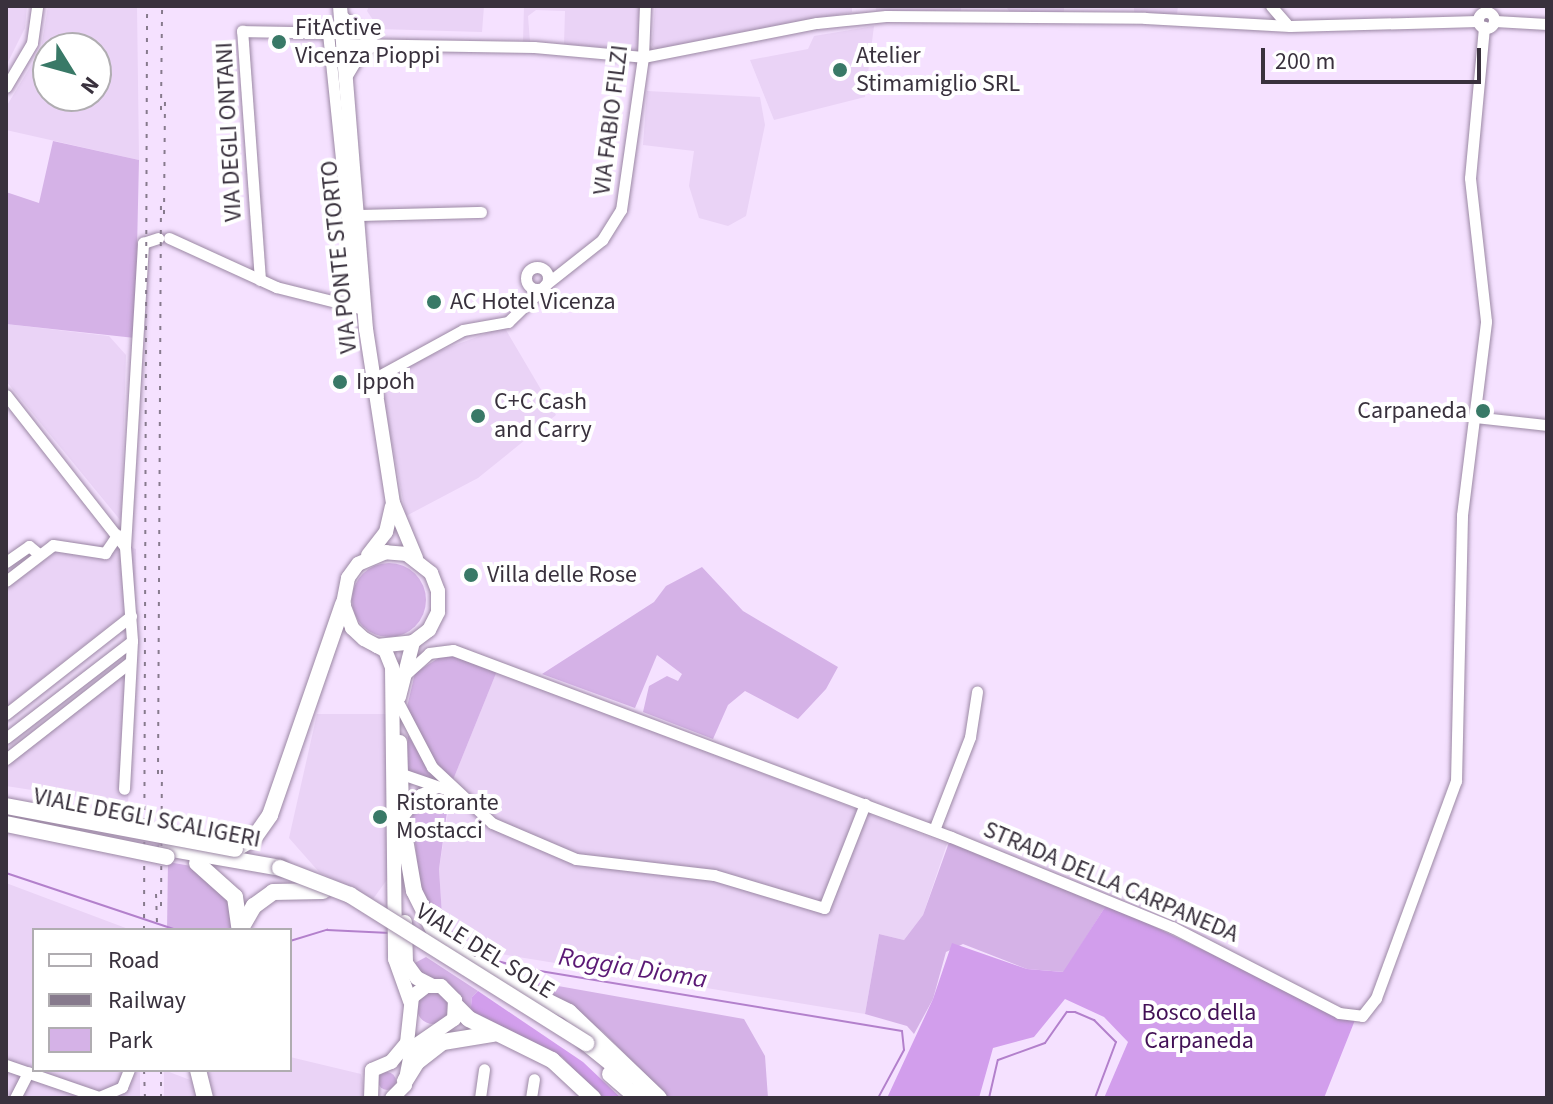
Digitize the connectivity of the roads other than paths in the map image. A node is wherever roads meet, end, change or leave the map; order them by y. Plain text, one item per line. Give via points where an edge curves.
1 (37, 6) edge
2 (645, 6) edge
3 (1270, 6) edge
4 (340, 10) edge
5 (866, 12) edge
6 (1487, 18) edge
7 (1266, 21) junction
8 (1547, 24) edge
9 (1290, 26) junction
10 (337, 37) junction
11 (371, 46) junction
12 (643, 57) junction
13 (346, 77) junction
14 (6, 87) edge
15 (481, 212) dead end
16 (355, 215) junction
17 (569, 266) junction
18 (545, 271) junction
19 (260, 280) junction
20 (528, 284) junction
21 (544, 286) junction
22 (360, 308) junction
23 (515, 316) junction
24 (375, 378) junction
25 (6, 395) edge
26 (1474, 417) junction
27 (1547, 425) edge
28 (393, 503) junction
29 (117, 535) junction
30 (105, 553) junction
31 (39, 554) junction
32 (126, 554) junction
33 (365, 559) junction
34 (417, 559) junction
35 (6, 562) edge
36 (6, 581) edge
37 (343, 604) junction
38 (131, 616) junction
39 (132, 641) junction
40 (413, 642) junction
41 (377, 646) junction
42 (130, 662) junction
43 (401, 681) junction
44 (977, 692) dead end
45 (399, 704) junction
46 (6, 714) edge
47 (6, 738) edge
48 (6, 759) edge
49 (396, 772) junction
50 (438, 786) junction
51 (124, 789) dead end
52 (462, 795) junction
53 (865, 804) junction
54 (6, 806) edge
55 (6, 813) edge
56 (403, 822) junction
57 (6, 824) edge
58 (934, 830) junction
59 (197, 863) junction
60 (276, 879) junction
61 (239, 928) edge
62 (240, 928) edge
63 (400, 934) junction
64 (431, 985) junction
65 (410, 1001) junction
66 (456, 1006) junction
67 (412, 1019) junction
68 (440, 1029) junction
69 (501, 1036) junction
70 (584, 1047) junction
71 (391, 1062) junction
72 (6, 1065) edge
73 (484, 1069) dead end
74 (28, 1072) junction
75 (128, 1072) edge
76 (198, 1072) edge
77 (405, 1077) junction
78 (534, 1079) dead end
79 (72, 1093) edge
80 (371, 1093) edge
81 (15, 1098) edge
82 (205, 1098) edge
83 (390, 1098) edge
84 (480, 1098) edge
85 (531, 1098) edge
86 (593, 1098) edge
87 (638, 1098) edge
88 (652, 1098) edge
89 (659, 1098) edge

1 - 14 street via 32,43
2 - 12 street, VIA FABIO FILZI
3 - 7 street
3 - 9 street
4 - 10 main road, VIA PONTE STORTO
4 - 11 street
5 - 7 street
5 - 12 street
6 - 8 street
6 - 9 street
6 - 26 street, STRADA DELLA CARPANEDA via 1471,153 1486,321
7 - 9 street
10 - 11 street
10 - 13 main road, VIA PONTE STORTO
10 - 19 street, VIA DEGLI ONTANI via 242,31
10 - 22 street
11 - 12 street via 534,47
11 - 13 street
12 - 17 street, VIA FABIO FILZI via 621,210 602,240
13 - 16 main road, VIA PONTE STORTO
15 - 16 street
16 - 22 main road, VIA PONTE STORTO
17 - 18 street, VIA FABIO FILZI
17 - 21 street, VIA FABIO FILZI
18 - 20 street via 532,268
18 - 21 street
19 - 22 street
19 - 32 street via 163,238 143,243
20 - 21 street
20 - 23 street
21 - 23 street, VIA FABIO FILZI
22 - 24 main road, VIA PONTE STORTO
23 - 24 street via 499,325 463,330
24 - 28 main road, VIA PONTE STORTO
25 - 29 street
26 - 27 street
26 - 58 street, STRADA DELLA CARPANEDA via 1457,611 1456,781 1376,998 1362,1016 1339,1013 1172,927
28 - 33 main road, VIA PONTE STORTO via 386,532
28 - 34 main road, VIA PONTE STORTO
29 - 30 street
29 - 32 street
30 - 31 street via 53,545
30 - 32 street
31 - 35 street via 29,546
31 - 36 street
32 - 38 street
33 - 34 main road via 396,552
33 - 37 main road via 348,578
34 - 40 main road via 431,573 439,602 429,630
37 - 41 main road via 352,628
37 - 54 highway, bridge via 270,815 254,838 235,849
38 - 39 street
38 - 46 street
39 - 42 street
39 - 47 street
40 - 41 main road
40 - 43 main road
41 - 49 main road via 392,667
42 - 48 street
42 - 51 street
43 - 45 main road
43 - 53 street, STRADA DELLA CARPANEDA via 417,662 445,647
44 - 58 street via 970,737
45 - 49 main road
45 - 52 street via 424,757
49 - 50 street
49 - 56 main road
49 - 63 main road
50 - 52 street
50 - 56 street via 420,794
52 - 53 street via 512,835 576,859 714,875 817,909 830,903
53 - 58 street, STRADA DELLA CARPANEDA
55 - 60 highway, VIALE DEGLI SCALIGERI
56 - 63 main road
56 - 89 highway via 414,891 449,948 569,1012
57 - 59 highway, VIALE DEGLI SCALIGERI, bridge
59 - 60 highway, VIALE DEGLI SCALIGERI
59 - 61 highway via 229,889 239,909
60 - 62 highway
60 - 70 highway, VIALE DEL SOLE via 323,891
60 - 70 highway, VIALE DEL SOLE, bridge via 350,895
63 - 64 main road via 410,969
63 - 65 main road via 396,962
64 - 65 main road
64 - 66 main road via 450,992
65 - 67 main road
66 - 68 main road
66 - 69 highway
67 - 68 main road
67 - 71 main road via 407,1043
68 - 69 highway
68 - 77 main road via 412,1048
69 - 77 highway via 474,1033 443,1042
69 - 86 highway via 552,1060
70 - 87 highway, VIALE DEL SOLE
70 - 88 highway, VIALE DEL SOLE
71 - 77 main road
71 - 80 main road via 372,1070
72 - 74 street
73 - 84 street
74 - 79 street
74 - 81 street
75 - 79 street via 122,1087 106,1096
76 - 82 highway
77 - 83 main road
78 - 85 street
80 - 83 main road

